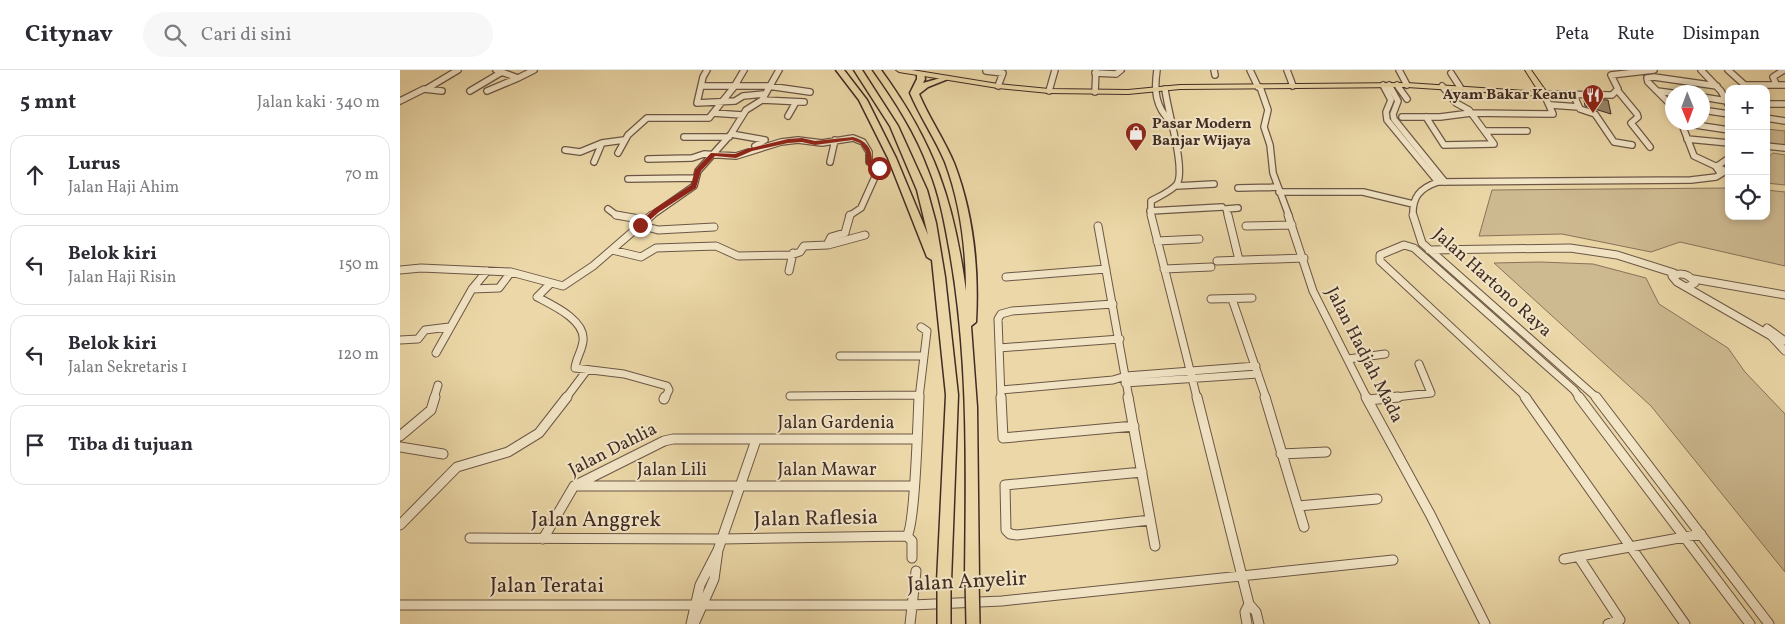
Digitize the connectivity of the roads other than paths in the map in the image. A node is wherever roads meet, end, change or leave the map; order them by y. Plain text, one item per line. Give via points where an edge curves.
1 (458, 70) edge
2 (496, 70) edge
3 (518, 70) edge
4 (534, 70) edge
5 (707, 70) edge
6 (744, 70) edge
7 (779, 70) edge
8 (858, 70) edge
9 (877, 70) edge
10 (899, 70) edge
11 (1055, 70) edge
12 (1122, 70) edge
13 (1158, 70) edge
14 (1250, 70) edge
15 (1288, 70) edge
16 (1399, 70) edge
17 (1528, 70) edge
18 (1605, 70) edge
19 (1654, 70) edge
20 (1700, 70) edge
21 (1728, 70) edge
22 (1771, 70) edge
23 (1784, 70) edge
24 (842, 71) edge
25 (986, 71) edge
26 (502, 72) junction
27 (1096, 72) edge
28 (512, 74) junction
29 (920, 74) junction
30 (1451, 74) dead end
31 (1776, 74) junction
32 (1610, 77) junction
33 (518, 78) junction
34 (944, 78) junction
35 (1708, 78) junction
36 (1677, 80) junction
37 (1776, 84) junction
38 (1390, 85) junction
39 (1407, 85) junction
40 (1744, 85) edge
41 (1766, 85) edge
42 (1785, 85) edge
43 (701, 86) junction
44 (768, 86) junction
45 (998, 86) junction
46 (1293, 86) junction
47 (1442, 86) junction
48 (1717, 86) junction
49 (734, 87) junction
50 (1259, 87) junction
51 (1460, 87) junction
52 (428, 88) junction
53 (1165, 89) junction
54 (1156, 90) junction
55 (442, 91) dead end
56 (470, 91) dead end
57 (487, 91) dead end
58 (1049, 91) junction
59 (1618, 91) junction
60 (1657, 91) junction
61 (810, 92) dead end
62 (1095, 92) junction
63 (1665, 92) edge
64 (1544, 94) junction
65 (1574, 96) junction
66 (763, 97) junction
67 (916, 97) junction
68 (1407, 99) dead end
69 (1665, 99) edge
70 (1725, 99) edge
71 (1710, 100) edge
72 (400, 101) edge
73 (722, 101) junction
74 (796, 102) junction
75 (804, 102) dead end
76 (1166, 102) junction
77 (1157, 103) junction
78 (1725, 103) edge
79 (1770, 104) edge
80 (1785, 104) edge
81 (1550, 105) junction
82 (1579, 106) junction
83 (1710, 111) edge
84 (1471, 112) junction
85 (713, 113) junction
86 (1725, 113) edge
87 (742, 115) junction
88 (788, 116) dead end
89 (1402, 117) dead end
90 (1426, 117) junction
91 (1770, 119) edge
92 (1785, 121) edge
93 (1173, 123) junction
94 (1710, 127) edge
95 (1725, 129) edge
96 (1685, 130) edge
97 (1486, 131) junction
98 (1527, 131) dead end
99 (730, 136) junction
100 (684, 137) dead end
101 (1688, 139) junction
102 (624, 140) junction
103 (835, 140) junction
104 (602, 143) junction
105 (1725, 144) edge
106 (1632, 145) dead end
107 (1770, 146) edge
108 (1650, 147) dead end
109 (1785, 148) edge
110 (565, 150) dead end
111 (750, 150) junction
112 (1770, 151) edge
113 (1785, 152) edge
114 (618, 153) dead end
115 (714, 154) junction
116 (648, 159) dead end
117 (1725, 161) edge
118 (594, 162) dead end
119 (830, 162) dead end
120 (1716, 167) junction
121 (1725, 172) edge
122 (696, 178) junction
123 (628, 179) dead end
124 (1442, 182) junction
125 (1214, 184) dead end
126 (1176, 186) junction
127 (1238, 188) dead end
128 (1278, 190) junction
129 (1412, 204) junction
130 (1222, 207) dead end
131 (1238, 208) dead end
132 (608, 209) dead end
133 (1150, 211) junction
134 (643, 223) junction
135 (1292, 225) junction
136 (1098, 226) dead end
137 (1246, 226) dead end
138 (714, 227) dead end
139 (865, 235) dead end
140 (1199, 239) dead end
141 (1157, 241) junction
142 (828, 245) junction
143 (612, 250) junction
144 (1429, 250) junction
145 (793, 253) junction
146 (1304, 258) junction
147 (1239, 260) junction
148 (1217, 261) dead end
149 (1211, 267) dead end
150 (1164, 269) junction
151 (400, 270) edge
152 (1106, 270) junction
153 (487, 271) junction
154 (789, 271) dead end
155 (511, 272) junction
156 (1674, 273) junction
157 (1006, 277) dead end
158 (940, 278) junction
159 (550, 284) junction
160 (1692, 284) junction
161 (472, 289) junction
162 (1785, 294) edge
163 (1252, 298) dead end
164 (1211, 299) dead end
165 (1232, 299) junction
166 (1113, 304) junction
167 (448, 327) junction
168 (922, 327) dead end
169 (1771, 336) junction
170 (1783, 338) edge
171 (1120, 339) junction
172 (400, 340) edge
173 (969, 345) junction
174 (999, 348) junction
175 (1785, 351) edge
176 (436, 353) dead end
177 (1385, 354) dead end
178 (840, 356) dead end
179 (924, 356) junction
180 (1348, 359) junction
181 (1419, 364) dead end
182 (587, 370) junction
183 (1257, 370) junction
184 (1191, 375) junction
185 (1127, 380) junction
186 (438, 385) dead end
187 (1001, 390) junction
188 (920, 395) junction
189 (790, 396) dead end
190 (664, 399) dead end
191 (1368, 400) junction
192 (1134, 426) junction
193 (400, 436) edge
194 (917, 439) junction
195 (756, 440) junction
196 (400, 447) edge
197 (1326, 452) dead end
198 (443, 454) dead end
199 (1281, 454) junction
200 (1142, 472) junction
201 (574, 486) junction
202 (914, 486) junction
203 (740, 487) junction
204 (1376, 500) dead end
205 (1298, 506) junction
206 (1150, 520) junction
207 (400, 525) edge
208 (1304, 528) dead end
209 (908, 534) junction
210 (1701, 534) junction
211 (1684, 537) junction
212 (470, 538) dead end
213 (543, 538) junction
214 (722, 539) junction
215 (1631, 545) junction
216 (1155, 546) dead end
217 (1578, 556) junction
218 (912, 558) dead end
219 (1564, 559) dead end
220 (1393, 560) dead end
221 (916, 571) dead end
222 (1242, 577) junction
223 (699, 604) junction
224 (1249, 604) junction
225 (400, 605) edge
226 (912, 605) junction
227 (1621, 622) edge
228 (693, 624) edge
229 (910, 624) edge
230 (944, 624) edge
231 (973, 624) edge
232 (1247, 624) edge
233 (1259, 624) edge
234 (1485, 624) edge
235 (1608, 624) edge
236 (1685, 624) edge
237 (1750, 624) edge
238 (1769, 624) edge

1 - 52 street
2 - 26 street
3 - 28 street
4 - 33 street
5 - 43 street
6 - 49 street
7 - 44 street
8 - 158 highway via 894,126 922,190
9 - 173 highway via 911,122 941,186 959,270
10 - 29 main road
11 - 58 street
12 - 27 street via 1116,74
13 - 54 street
14 - 50 street, Jalan Hadjah Mada
15 - 46 street
16 - 39 street
17 - 64 main road
18 - 32 street
19 - 32 street
20 - 35 street
21 - 40 street
22 - 31 street
23 - 31 street
24 - 158 highway via 863,100 892,158
25 - 45 street via 1003,72
26 - 28 street
26 - 56 street
27 - 62 street
28 - 33 street
29 - 34 main road
29 - 67 highway via 921,79 914,90
30 - 51 street
31 - 37 street via 1773,77
32 - 59 street
33 - 57 street
34 - 45 main road
34 - 67 highway via 925,85
35 - 36 street
35 - 48 street
36 - 48 street
36 - 60 street via 1647,78
37 - 41 street
37 - 42 street
38 - 39 main road
38 - 46 main road
38 - 68 street
38 - 124 street via 1387,120
39 - 47 main road
43 - 49 street
43 - 73 street via 697,103
44 - 49 street
44 - 61 street
44 - 66 street
45 - 58 main road
46 - 50 main road
47 - 51 main road
47 - 84 street via 1456,104
48 - 70 street
49 - 73 street
50 - 53 main road
50 - 128 street, Jalan Hadjah Mada via 1268,110 1264,127
51 - 64 main road
52 - 55 street
52 - 72 street
53 - 54 main road
53 - 76 street
54 - 62 main road
54 - 77 street
58 - 62 main road
59 - 65 street
59 - 108 street via 1637,114 1638,117 1631,122
60 - 63 street
60 - 69 street
64 - 65 street
64 - 81 street
65 - 82 street
66 - 73 street via 742,96 734,101
66 - 74 street
66 - 87 street
67 - 173 highway via 935,131 957,189 966,234 972,306
71 - 78 street
73 - 85 street
74 - 75 street
74 - 88 street
76 - 77 street
76 - 93 street
77 - 93 street via 1163,115
79 - 80 street
81 - 82 street
81 - 84 street via 1553,114
82 - 106 street via 1581,110 1595,114 1614,142
83 - 86 street
84 - 90 street
84 - 97 street
85 - 87 street
85 - 102 street via 704,120 648,118
87 - 99 street
89 - 90 street
90 - 97 street via 1444,145 1493,145 1494,141
91 - 92 street
93 - 126 street via 1180,178
94 - 95 street
96 - 101 street
97 - 98 street
99 - 100 street
99 - 111 street via 765,140
99 - 115 street
101 - 105 street
101 - 120 street via 1694,156
102 - 104 street
102 - 114 street
103 - 111 street via 815,143 788,141
103 - 119 street
103 - 142 street via 853,138 862,142 869,152 869,162 879,168 860,208 850,214 845,232 831,237
104 - 110 street via 580,152
104 - 118 street
107 - 109 street
111 - 115 street via 736,156
112 - 113 street
115 - 116 street
115 - 122 street via 698,170
117 - 120 street
120 - 121 street
121 - 124 street via 1709,178 1683,180
122 - 123 street
122 - 134 street via 694,186
124 - 129 street via 1430,184 1419,192
125 - 126 street
126 - 133 street via 1151,201
127 - 128 street
128 - 129 street via 1386,194
128 - 135 street, Jalan Hadjah Mada
129 - 144 street, Jalan Hartono Raya via 1418,234
130 - 133 street
131 - 147 street via 1226,209
132 - 134 street via 616,216
133 - 141 street
134 - 138 street via 658,230
134 - 143 street
135 - 137 street
135 - 146 street, Jalan Hadjah Mada
136 - 152 street
139 - 142 street
140 - 141 street
141 - 150 street
142 - 145 street via 804,246 800,252
143 - 145 street via 639,257 653,248 716,246 734,255
143 - 159 street via 566,284
144 - 156 street via 1570,248 1616,255
144 - 210 street, Jalan Hartono Raya via 1593,393
145 - 154 street
146 - 147 street
146 - 180 street, Jalan Hadjah Mada via 1313,291
147 - 148 street
149 - 150 street
150 - 184 street
151 - 153 street
152 - 157 street
152 - 166 street
153 - 155 street
153 - 161 street
155 - 159 street
155 - 161 street via 499,288
156 - 160 street via 1684,273
156 - 160 street via 1676,282
158 - 230 highway, bridge via 952,395
159 - 182 street via 536,297 562,311 582,331 584,339 574,366
160 - 162 street
160 - 169 street
160 - 170 street
161 - 167 street
163 - 165 street
164 - 165 street
165 - 183 street
166 - 171 street
166 - 174 street via 1004,313 998,319
167 - 172 street via 425,330 418,339
167 - 176 street via 452,328
168 - 179 street via 928,330
169 - 170 street
169 - 175 street
171 - 174 street
171 - 185 street
173 - 231 highway, bridge
174 - 187 street
177 - 180 street
178 - 179 street
179 - 188 street
180 - 191 street, Jalan Hadjah Mada
181 - 191 street via 1431,393
182 - 190 street via 624,374 667,386 669,390
182 - 207 street via 539,433 508,452 458,467
183 - 184 street
183 - 199 street
184 - 185 street
184 - 222 street
185 - 187 street
185 - 192 street
186 - 193 street via 431,410
187 - 192 street via 1003,438
188 - 189 street
188 - 194 street
191 - 234 street, Jalan Hadjah Mada
192 - 200 street
194 - 195 street, Jalan Gardenia
194 - 202 street
195 - 201 street, Jalan Dahlia via 673,438
195 - 203 street
196 - 198 street
197 - 199 street
199 - 205 street
200 - 206 street
200 - 206 street via 1005,485 1006,530 1017,535
201 - 203 street, Jalan Lili
201 - 213 street, Jalan Dahlia
202 - 203 street, Jalan Mawar
202 - 209 street
203 - 214 street
204 - 205 street
205 - 208 street
206 - 216 street
209 - 214 street, Jalan Raflesia
209 - 218 street via 912,542
210 - 211 street
210 - 238 street, Jalan Hartono Raya
211 - 215 street
211 - 215 street via 1568,384 1414,248 1404,245 1380,255 1380,261 1531,402
211 - 237 street
212 - 213 street, Jalan Anggrek
213 - 214 street, Jalan Anggrek
214 - 223 street via 708,562
215 - 217 street
215 - 236 street
217 - 219 street
217 - 227 street
220 - 222 street, Jalan Anyelir
221 - 226 street
222 - 224 street
222 - 226 street, Jalan Anyelir via 1002,601
223 - 225 street, Jalan Teratai
223 - 226 street, Jalan Anyelir
223 - 228 street
224 - 232 street via 1245,612
224 - 233 street via 1256,612
226 - 229 street
227 - 235 street

